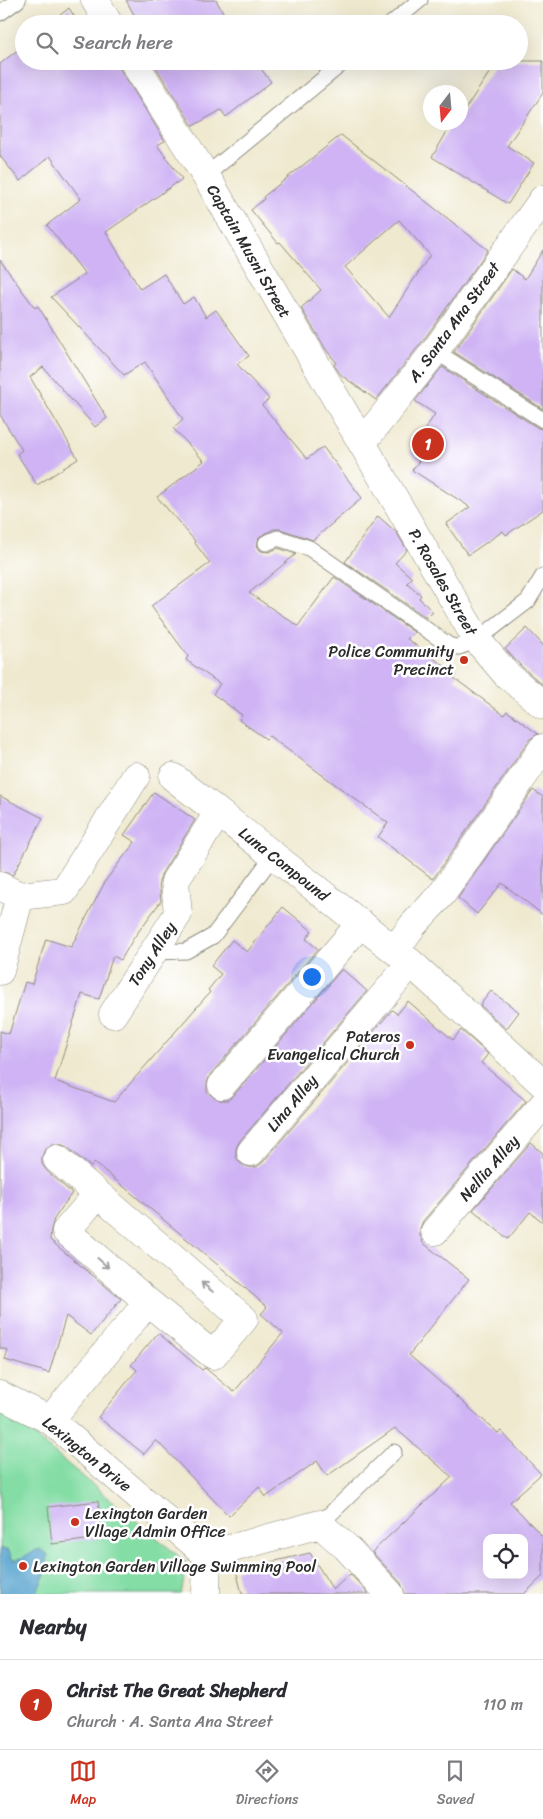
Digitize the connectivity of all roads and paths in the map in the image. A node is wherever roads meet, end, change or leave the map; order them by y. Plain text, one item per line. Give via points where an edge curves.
1 (18, 0) edge
2 (94, 0) edge
3 (420, 0) edge
4 (0, 13) edge
5 (104, 15) edge
6 (402, 15) edge
7 (139, 70) edge
8 (334, 70) edge
9 (205, 176) junction
10 (543, 199) edge
11 (435, 351) junction
12 (543, 420) edge
13 (362, 442) junction
14 (266, 543) dead end
15 (543, 576) edge
16 (476, 640) junction
17 (543, 705) edge
18 (543, 748) edge
19 (136, 776) dead end
20 (173, 778) dead end
21 (218, 813) junction
22 (273, 856) junction
23 (10, 891) edge
24 (361, 924) junction
25 (155, 952) junction
26 (403, 957) junction
27 (0, 971) edge
28 (114, 1014) dead end
29 (543, 1084) edge
30 (222, 1085) dead end
31 (543, 1105) edge
32 (251, 1152) dead end
33 (56, 1160) dead end
34 (97, 1195) junction
35 (435, 1231) dead end
36 (148, 1302) junction
37 (0, 1395) edge
38 (50, 1420) junction
39 (394, 1452) dead end
40 (320, 1524) junction
41 (207, 1555) junction
42 (206, 1594) edge
43 (390, 1594) edge

1 - 4 lane
2 - 5 street
3 - 6 lane
7 - 9 street, Captain Musni Street
8 - 9 lane
9 - 13 street, Captain Musni Street
10 - 11 street, A. Santa Ana Street
11 - 12 lane
11 - 13 street, A. Santa Ana Street
13 - 16 street, P. Rosales Street
14 - 16 lane via 278,538 309,548 450,646 459,647
15 - 16 lane via 528,601
16 - 17 street, P. Rosales Street via 506,674
18 - 26 street via 442,894 413,925
19 - 23 street via 64,891
20 - 21 street, Luna Compound
21 - 22 street, Luna Compound
21 - 25 street, Tony Alley via 175,881 178,914
22 - 24 street, Luna Compound
22 - 25 lane via 213,936 186,951
23 - 27 street
24 - 26 street, Luna Compound
24 - 30 street
25 - 28 street, Tony Alley
26 - 29 street, Luna Compound
26 - 32 street, Lina Alley
31 - 35 street, Nellia Alley
33 - 34 street
34 -> 36 street via 66,1231
36 -> 34 street via 213,1355 244,1319
36 - 38 street
37 - 38 street, Lexington Drive
38 - 41 street, Lexington Drive
39 - 40 lane
40 - 41 street
40 - 43 street
41 - 42 street

